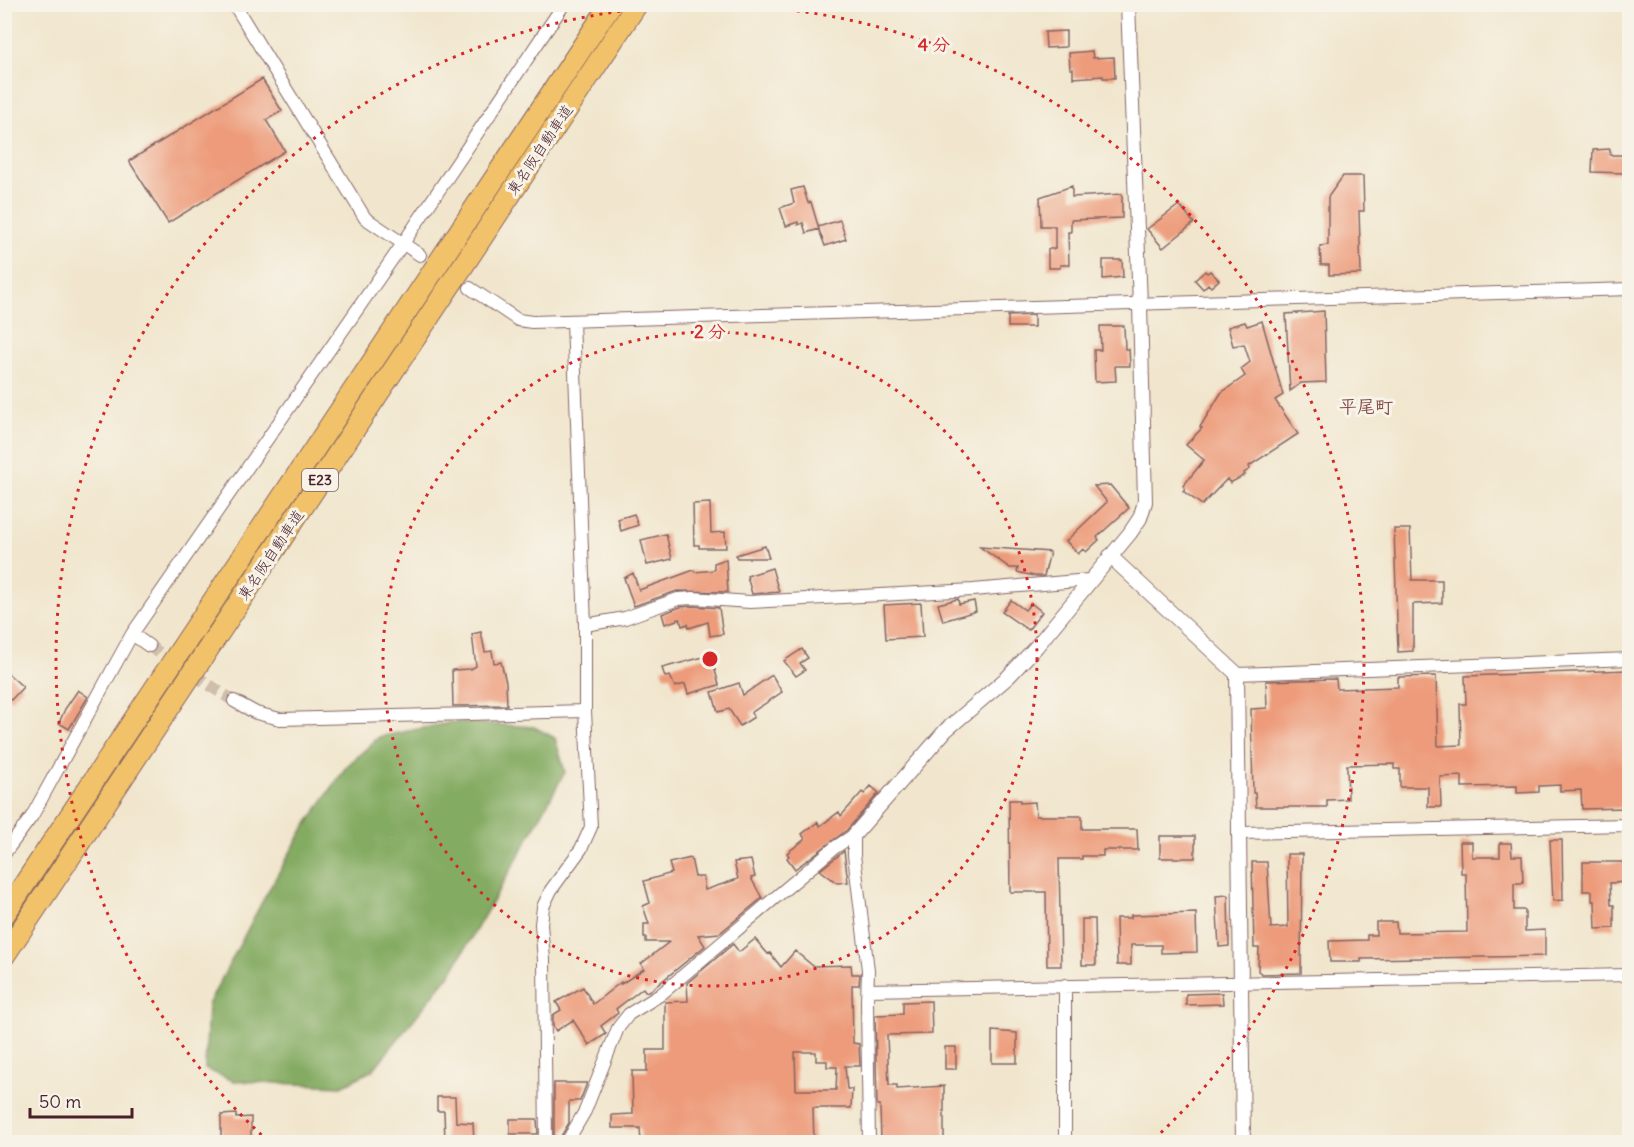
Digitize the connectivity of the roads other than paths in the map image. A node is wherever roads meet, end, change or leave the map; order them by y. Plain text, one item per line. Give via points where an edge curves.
1 (234, 4) edge
2 (564, 4) edge
3 (611, 4) edge
4 (637, 4) edge
5 (1128, 4) edge
6 (402, 244) junction
7 (420, 255) dead end
8 (471, 288) dead end
9 (1629, 289) edge
10 (1140, 304) junction
11 (573, 322) junction
12 (1110, 556) junction
13 (1089, 580) junction
14 (585, 625) junction
15 (132, 634) junction
16 (149, 646) tunnel mouth
17 (1629, 659) edge
18 (1237, 674) junction
19 (234, 701) tunnel mouth
20 (585, 711) junction
21 (1629, 825) edge
22 (1239, 833) junction
23 (854, 835) junction
24 (4, 854) edge
25 (4, 915) edge
26 (4, 956) edge
27 (1629, 975) edge
28 (1242, 982) junction
29 (1065, 985) junction
30 (868, 990) junction
31 (546, 1143) edge
32 (567, 1143) edge
33 (869, 1143) edge
34 (1065, 1143) edge
35 (1243, 1143) edge

1 - 6 street via 365,218
2 - 6 street
3 - 25 highway, 東名阪自動車道 / E23
4 - 26 highway, 東名阪自動車道 / E23
5 - 10 street
6 - 7 street
6 - 15 street
8 - 11 street via 518,320
9 - 10 street
10 - 11 street
10 - 12 street via 1145,502 1140,518
11 - 14 street
12 - 13 street
12 - 18 street
13 - 14 street via 750,602 678,599 625,618
13 - 23 street via 1029,655 946,730
14 - 20 street
15 - 16 street
15 - 24 street via 32,816
17 - 18 street
18 - 22 street
19 - 20 street via 256,713 280,719
20 - 31 street via 591,827 581,849 551,890 541,924
21 - 22 street
22 - 28 street
23 - 30 street
23 - 32 street via 660,995 629,1014 618,1028 585,1111
27 - 28 street
28 - 29 street
28 - 35 street
29 - 30 street
29 - 34 street
30 - 33 street

